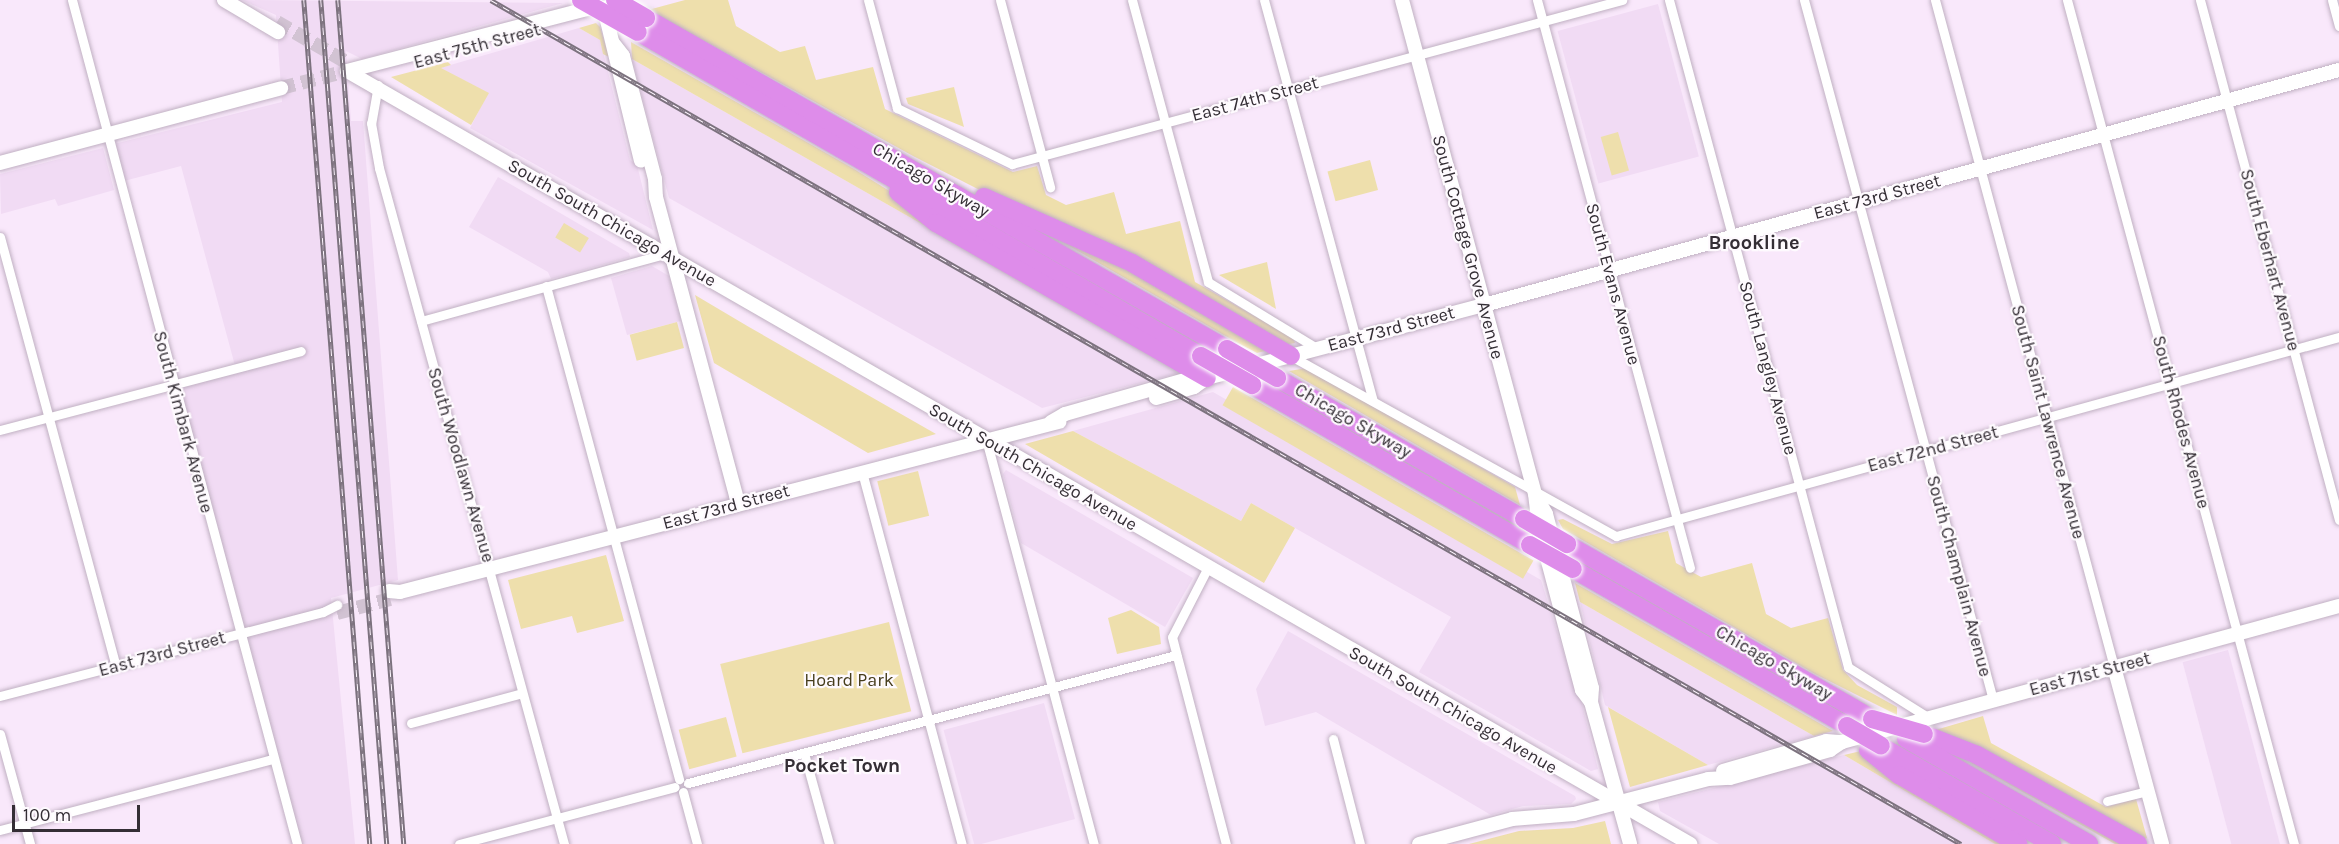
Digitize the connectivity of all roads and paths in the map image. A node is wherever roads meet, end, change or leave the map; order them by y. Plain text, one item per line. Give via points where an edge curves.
1 (72, 0) edge
2 (224, 0) edge
3 (581, 0) edge
4 (620, 0) edge
5 (868, 0) edge
6 (1000, 0) edge
7 (1132, 0) edge
8 (1264, 0) edge
9 (1402, 0) edge
10 (1537, 0) edge
11 (1622, 0) edge
12 (1669, 0) edge
13 (1804, 0) edge
14 (1935, 0) edge
15 (2067, 0) edge
16 (2200, 0) edge
17 (2332, 0) edge
18 (606, 2) edge
19 (1543, 22) junction
20 (642, 25) junction
21 (2339, 26) edge
22 (277, 27) tunnel mouth
23 (1417, 57) junction
24 (2339, 70) edge
25 (354, 72) joint
26 (378, 85) junction
27 (1289, 90) junction
28 (281, 92) tunnel mouth
29 (2227, 101) junction
30 (1165, 123) junction
31 (2104, 135) junction
32 (106, 136) junction
33 (1042, 156) junction
34 (0, 163) edge
35 (1980, 169) junction
36 (884, 175) junction
37 (938, 184) junction
38 (1050, 187) dead end
39 (1858, 202) junction
40 (0, 237) edge
41 (1732, 237) junction
42 (668, 255) junction
43 (1610, 270) junction
44 (546, 286) junction
45 (1484, 305) junction
46 (421, 321) junction
47 (2339, 337) edge
48 (1356, 339) junction
49 (1318, 349) junction
50 (2293, 350) junction
51 (301, 351) dead end
52 (1291, 356) junction
53 (1207, 378) junction
54 (2170, 384) junction
55 (173, 385) junction
56 (1373, 400) junction
57 (49, 417) junction
58 (2047, 418) junction
59 (0, 430) edge
60 (986, 439) junction
61 (1926, 451) junction
62 (862, 472) junction
63 (1799, 486) junction
64 (1535, 494) junction
65 (738, 504) junction
66 (1677, 519) junction
67 (2339, 520) edge
68 (613, 536) junction
69 (1690, 568) dead end
70 (490, 569) junction
71 (1207, 569) junction
72 (393, 594) tunnel mouth
73 (2339, 606) edge
74 (337, 609) tunnel mouth
75 (2237, 633) junction
76 (239, 634) junction
77 (1176, 655) junction
78 (116, 666) junction
79 (2114, 667) junction
80 (1053, 687) junction
81 (522, 693) junction
82 (0, 696) edge
83 (1993, 700) junction
84 (928, 720) junction
85 (411, 723) dead end
86 (1920, 730) junction
87 (0, 734) edge
88 (1844, 734) junction
89 (1333, 740) dead end
90 (1875, 748) junction
91 (804, 753) junction
92 (273, 759) junction
93 (681, 785) junction
94 (2147, 791) junction
95 (2107, 801) dead end
96 (1619, 804) junction
97 (556, 818) junction
98 (24, 824) junction
99 (0, 830) edge
100 (30, 844) edge
101 (297, 844) edge
102 (459, 844) edge
103 (564, 844) edge
104 (697, 844) edge
105 (829, 844) edge
106 (962, 844) edge
107 (1094, 844) edge
108 (1226, 844) edge
109 (1360, 844) edge
110 (1419, 844) edge
111 (1630, 844) edge
112 (1689, 844) edge
113 (2018, 844) edge
114 (2052, 844) edge
115 (2089, 844) edge
116 (2138, 844) edge
117 (2162, 844) edge
118 (2294, 844) edge

1 - 32 street, South Kimbark Avenue
2 - 22 main road
3 - 20 highway, Chicago Skyway, bridge
4 - 18 main road, East 75th Street
5 - 33 street, East 74th Street via 897,108 1006,163
6 - 33 street
7 - 30 street
8 - 27 street
9 - 23 main road, South Cottage Grove Avenue
10 - 19 street, South Evans Avenue
11 - 19 street, East 74th Street
12 - 41 street, South Langley Avenue
13 - 39 street, South Champlain Avenue
14 - 35 street, South Saint Lawrence Avenue
15 - 31 street, South Rhodes Avenue
16 - 29 street, South Eberhart Avenue
17 - 21 street
18 - 20 highway, Chicago Skyway, bridge
18 - 25 main road, East 75th Street
18 - 42 main road via 613,58 646,181 656,198
19 - 23 street, East 74th Street
19 - 43 street, South Evans Avenue
20 - 36 highway, Chicago Skyway
20 - 37 highway, Chicago Skyway
23 - 27 street, East 74th Street
23 - 45 main road, South Cottage Grove Avenue
24 - 29 main road, East 73rd Street
25 - 26 main road, South South Chicago Avenue
26 - 42 main road, South South Chicago Avenue
26 - 46 street, South Woodlawn Avenue via 371,123 374,147
27 - 30 street, East 74th Street
27 - 48 street
28 - 32 main road
29 - 31 main road, East 73rd Street
29 - 50 street, South Eberhart Avenue
30 - 33 street, East 74th Street
30 - 49 street via 1208,282
31 - 35 main road, East 73rd Street
31 - 54 street, South Rhodes Avenue
32 - 34 main road
32 - 55 street, South Kimbark Avenue
33 - 38 street
35 - 39 main road, East 73rd Street
35 - 58 street, South Saint Lawrence Avenue
36 - 53 highway via 900,195 936,223
36 - 88 highway, Chicago Skyway, bridge via 1573,570
37 - 52 highway via 974,193 1103,249
37 - 86 highway, Chicago Skyway, bridge via 1872,719
39 - 41 main road, East 73rd Street
39 - 61 street, South Champlain Avenue
40 - 57 street
41 - 43 main road, East 73rd Street
41 - 63 street, South Langley Avenue
42 - 44 street
42 - 60 main road, South South Chicago Avenue
42 - 65 main road
43 - 45 main road, East 73rd Street
43 - 66 street, South Evans Avenue
44 - 46 street
44 - 68 street
45 - 48 main road, East 73rd Street
45 - 64 main road, South Cottage Grove Avenue
46 - 70 street, South Woodlawn Avenue
47 - 50 street, East 72nd Street
48 - 49 main road, East 73rd Street
48 - 56 street
49 - 52 main road, East 73rd Street
50 - 54 street, East 72nd Street
50 - 67 street, South Eberhart Avenue
51 - 55 street
52 - 53 main road, East 73rd Street
52 - 56 street, East 72nd Street
53 - 60 main road, East 73rd Street via 1194,387 1068,422 1051,422
54 - 58 street, East 72nd Street
54 - 75 street, South Rhodes Avenue
55 - 57 street
55 - 76 street, South Kimbark Avenue
56 - 64 street, East 72nd Street
57 - 59 street
57 - 78 street
58 - 61 street, East 72nd Street
58 - 79 street, South Saint Lawrence Avenue
60 - 62 main road, East 73rd Street
60 - 71 main road, South South Chicago Avenue
60 - 80 street
61 - 63 street, East 72nd Street
61 - 83 street, South Champlain Avenue
62 - 65 main road, East 73rd Street
62 - 84 street
63 - 66 street, East 72nd Street
63 - 86 street, South Langley Avenue via 1848,667
64 - 66 street, East 72nd Street via 1616,536
64 - 96 main road, South Cottage Grove Avenue via 1546,514
65 - 68 main road, East 73rd Street
66 - 69 street, South Evans Avenue
68 - 70 main road, East 73rd Street
68 - 93 street
70 - 72 main road, East 73rd Street
70 - 81 street, South Woodlawn Avenue
71 - 77 street via 1172,631
71 - 96 main road, South South Chicago Avenue
73 - 75 main road, East 71st Street
74 - 76 street, East 73rd Street
75 - 79 main road, East 71st Street
75 - 118 street, South Rhodes Avenue
76 - 78 street, East 73rd Street
76 - 92 street, South Kimbark Avenue
77 - 80 street
77 - 108 street
78 - 82 street, East 73rd Street
79 - 83 main road, East 71st Street
79 - 94 main road, South Saint Lawrence Avenue
80 - 84 street
80 - 107 street
81 - 85 street
81 - 97 street, South Woodlawn Avenue
83 - 86 main road, East 71st Street
84 - 91 street
84 - 106 street
86 - 88 main road, East 71st Street
86 - 115 highway, Chicago Skyway
86 - 116 highway via 1977,755
87 - 98 street
88 - 90 highway, Chicago Skyway
88 - 96 main road, East 71st Street via 1819,753
89 - 109 street
90 - 113 highway via 1899,775
90 - 114 highway
91 - 93 street
91 - 105 street
92 - 98 street
92 - 101 street, South Kimbark Avenue
93 - 97 street
93 - 104 street
94 - 95 street
94 - 117 main road, South Saint Lawrence Avenue
96 - 110 main road, East 71st Street via 1574,814 1512,819
96 - 111 main road, South Cottage Grove Avenue
96 - 112 main road, South South Chicago Avenue
97 - 102 street
97 - 103 street, South Woodlawn Avenue
98 - 99 street
98 - 100 street

